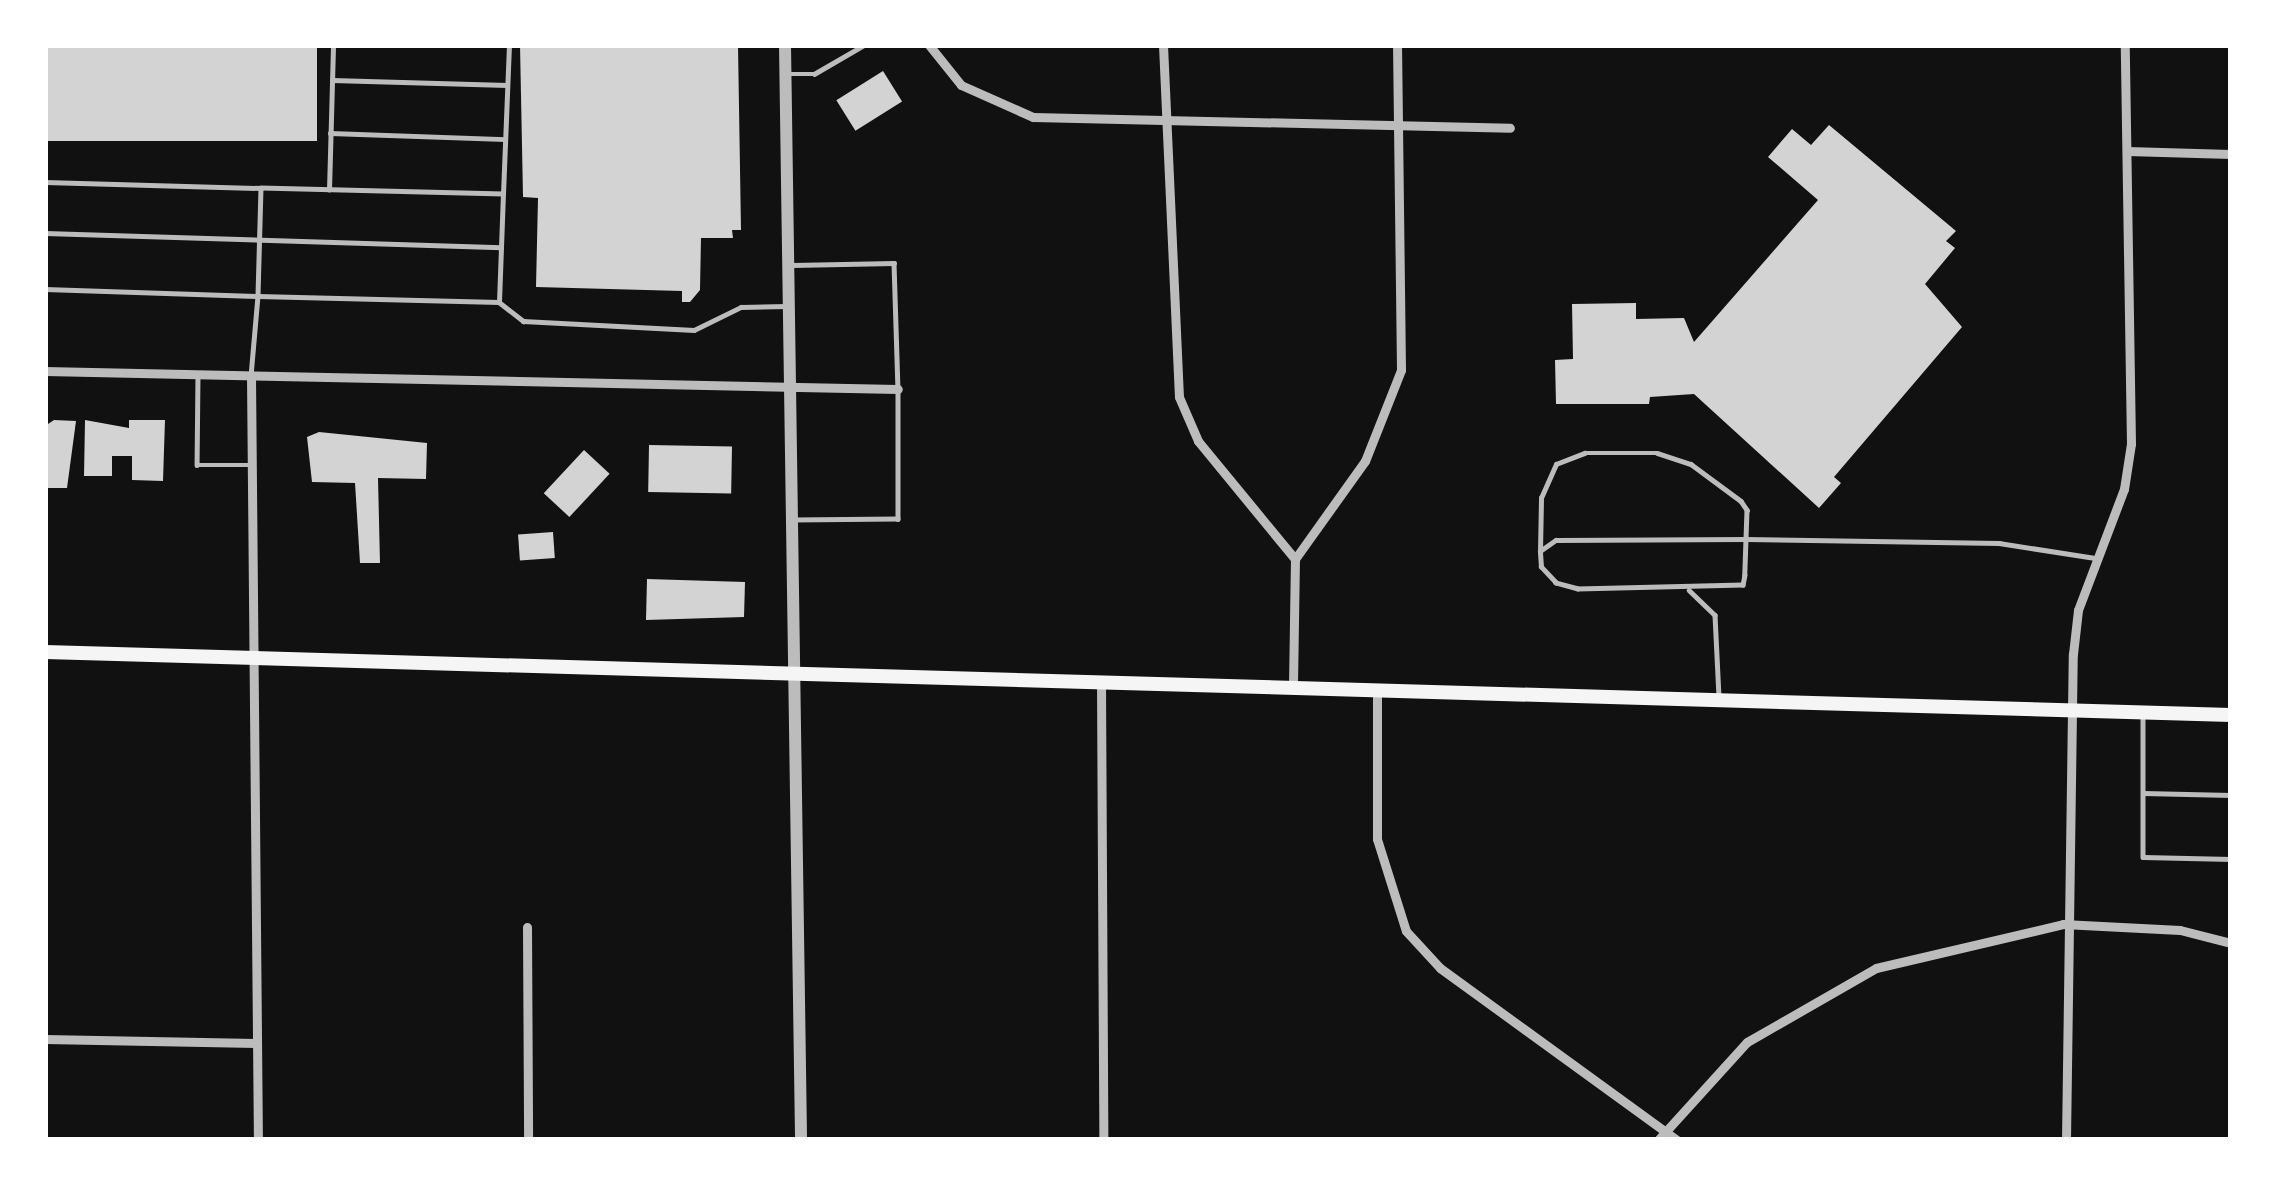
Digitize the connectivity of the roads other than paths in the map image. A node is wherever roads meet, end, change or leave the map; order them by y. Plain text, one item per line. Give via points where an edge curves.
1 (333, 45) edge
2 (509, 45) edge
3 (784, 45) edge
4 (864, 45) edge
5 (929, 45) edge
6 (1162, 45) edge
7 (1397, 45) edge
8 (2125, 45) edge
9 (785, 74) junction
10 (332, 80) junction
11 (507, 85) junction
12 (1162, 119) junction
13 (1399, 126) junction
14 (1510, 128) dead end
15 (330, 134) junction
16 (505, 139) junction
17 (2127, 151) junction
18 (2231, 154) edge
19 (45, 182) edge
20 (261, 188) junction
21 (329, 190) junction
22 (502, 194) junction
23 (45, 233) edge
24 (260, 239) junction
25 (501, 248) junction
26 (788, 265) junction
27 (45, 290) edge
28 (258, 296) junction
29 (499, 302) junction
30 (789, 306) junction
31 (45, 371) edge
32 (198, 375) junction
33 (251, 376) junction
34 (898, 389) junction
35 (790, 392) junction
36 (252, 465) junction
37 (793, 520) junction
38 (1746, 539) junction
39 (1540, 551) junction
40 (2095, 558) junction
41 (1295, 559) junction
42 (1689, 590) junction
43 (45, 652) edge
44 (253, 657) junction
45 (796, 672) junction
46 (1101, 682) junction
47 (1293, 685) junction
48 (1377, 689) junction
49 (1719, 700) junction
50 (2070, 710) junction
51 (2143, 712) junction
52 (2231, 715) edge
53 (2143, 793) junction
54 (2231, 795) edge
55 (2231, 859) edge
56 (2063, 924) junction
57 (527, 927) dead end
58 (2231, 943) edge
59 (45, 1039) edge
60 (256, 1043) junction
61 (1661, 1135) edge
62 (258, 1140) edge
63 (528, 1140) edge
64 (801, 1140) edge
65 (1102, 1140) edge
66 (1677, 1140) edge
67 (2066, 1140) edge

1 - 10 lane
2 - 11 lane
3 - 9 street
4 - 9 lane via 814,74
5 - 12 street via 961,85 1010,112
6 - 12 street
7 - 13 street
8 - 17 street
9 - 26 street
10 - 11 lane
10 - 15 lane
11 - 16 lane
12 - 13 street
12 - 41 street via 1179,398 1198,441
13 - 14 street
13 - 41 street via 1400,370 1365,461
15 - 16 lane
15 - 21 lane
16 - 22 lane
17 - 18 street
17 - 40 street via 2131,444 2124,489
19 - 20 lane
20 - 21 lane
20 - 24 lane
21 - 22 lane
22 - 25 lane
23 - 24 lane
24 - 25 lane
24 - 28 lane
25 - 29 lane
26 - 30 street
26 - 34 lane via 894,263
27 - 28 lane
28 - 29 lane
28 - 33 lane
29 - 30 lane via 523,321 694,330 741,307
30 - 35 street
31 - 32 street
32 - 33 street
32 - 36 lane via 197,465
33 - 35 street
33 - 36 street
34 - 35 street
34 - 37 lane via 898,519
35 - 37 street
36 - 44 street
37 - 45 street
38 - 39 lane via 1556,540
38 - 39 lane via 1741,501 1691,464 1657,453 1585,453 1547,473
38 - 40 lane via 1999,543
38 - 42 lane via 1743,585
39 - 42 lane via 1541,567 1566,587
40 - 50 street via 2078,610
41 - 47 street
42 - 49 lane via 1708,603 1719,626
43 - 44 main road
44 - 45 main road
44 - 60 street
45 - 46 main road
45 - 64 street
46 - 47 main road
46 - 65 street
47 - 48 main road
48 - 49 main road
48 - 61 street via 1377,839 1406,931 1440,968
49 - 50 main road
50 - 51 main road
50 - 56 street
51 - 52 main road
51 - 53 lane
53 - 54 lane
53 - 55 lane via 2143,857
56 - 58 street via 2180,930
56 - 61 street via 1876,968 1747,1042
56 - 67 street
57 - 63 street
59 - 60 street
60 - 62 street
61 - 66 street

